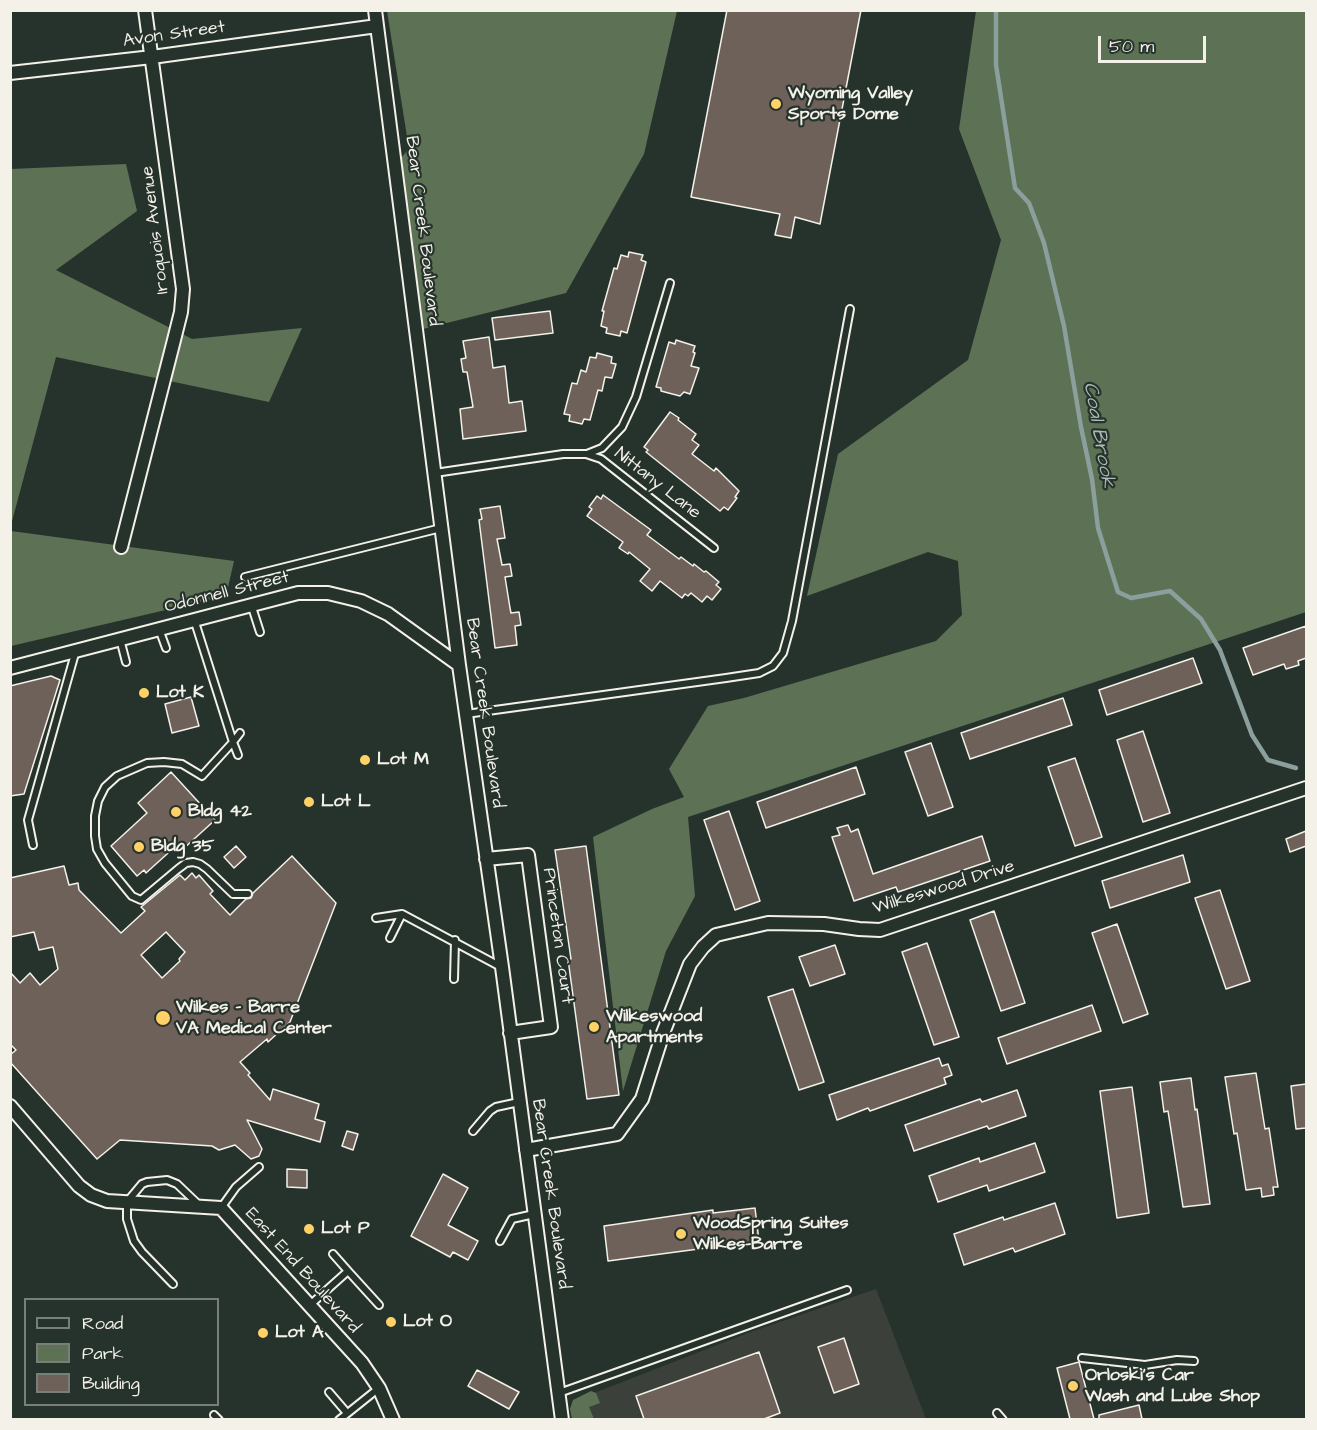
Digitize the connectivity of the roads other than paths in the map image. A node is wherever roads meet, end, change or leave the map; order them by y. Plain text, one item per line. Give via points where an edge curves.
1 (145, 10) edge
2 (375, 10) edge
3 (377, 26) junction
4 (152, 57) junction
5 (10, 73) edge
6 (670, 283) dead end
7 (850, 309) dead end
8 (586, 454) junction
9 (435, 473) junction
10 (442, 528) junction
11 (121, 547) dead end
12 (714, 548) dead end
13 (246, 577) dead end
14 (250, 604) junction
15 (194, 619) junction
16 (159, 628) junction
17 (260, 632) dead end
18 (120, 639) junction
19 (166, 648) dead end
20 (77, 650) junction
21 (126, 662) dead end
22 (459, 665) junction
23 (10, 668) edge
24 (465, 714) junction
25 (240, 733) dead end
26 (233, 742) junction
27 (238, 755) dead end
28 (1306, 788) edge
29 (33, 845) dead end
30 (486, 859) junction
31 (248, 894) dead end
32 (402, 914) junction
33 (376, 918) dead end
34 (390, 938) dead end
35 (455, 940) junction
36 (502, 967) junction
37 (454, 980) dead end
38 (510, 1033) junction
39 (519, 1102) junction
40 (10, 1106) edge
41 (473, 1131) dead end
42 (526, 1150) junction
43 (259, 1167) dead end
44 (127, 1202) junction
45 (199, 1205) junction
46 (221, 1208) junction
47 (535, 1214) junction
48 (500, 1240) dead end
49 (333, 1254) dead end
50 (348, 1271) junction
51 (173, 1284) dead end
52 (847, 1290) dead end
53 (310, 1305) junction
54 (379, 1305) dead end
55 (1082, 1358) dead end
56 (1194, 1361) dead end
57 (379, 1388) junction
58 (329, 1392) dead end
59 (559, 1393) junction
60 (347, 1413) junction
61 (997, 1413) dead end
62 (339, 1419) edge
63 (393, 1419) edge
64 (562, 1419) edge
65 (1003, 1419) edge

1 - 4 street, Iroquois Avenue
2 - 3 street, Bear Creek Boulevard
3 - 4 street, Avon Street
3 - 9 street, Bear Creek Boulevard
4 - 5 street, Avon Street
4 - 11 street, Iroquois Avenue via 183,289 177,331
6 - 8 lane via 636,397 622,427 602,448
7 - 24 lane via 792,621 783,653 773,666 759,673
8 - 9 lane, Nittany Lane
8 - 12 lane, Nittany Lane via 601,459
9 - 10 street, Bear Creek Boulevard
10 - 13 lane
10 - 22 street, Bear Creek Boulevard
14 - 15 street, Odonnell Street
14 - 17 lane
14 - 22 street, Odonnell Street via 298,593 328,593 360,601 388,614
15 - 16 street, Odonnell Street
15 - 26 lane
16 - 18 street, Odonnell Street
16 - 19 lane
18 - 20 street, Odonnell Street
18 - 21 lane
20 - 23 street
20 - 29 lane via 28,820
22 - 24 street, Bear Creek Boulevard
24 - 30 street, Bear Creek Boulevard
25 - 26 lane
26 - 27 lane
26 - 31 lane via 202,776 182,764 164,762 147,763 117,777 105,787 98,801 94,836 105,863 132,896 141,900 178,868 193,862 207,869 233,894
28 - 42 street, Wilkeswood Drive via 880,930 768,923 716,935 690,964 642,1099 617,1134
30 - 36 street, Bear Creek Boulevard
30 - 38 street, Princeton Court via 528,855 551,1027
32 - 33 lane
32 - 34 lane
32 - 35 lane
35 - 36 lane
35 - 37 lane
36 - 38 street, Bear Creek Boulevard
38 - 39 street, Bear Creek Boulevard
39 - 41 lane via 490,1110
39 - 42 street, Bear Creek Boulevard
40 - 44 street, East End Boulevard via 79,1186 99,1199
42 - 47 street, Bear Creek Boulevard
43 - 46 lane via 236,1187
44 - 45 street, East End Boulevard
44 - 45 lane via 142,1184 167,1180 177,1184
44 - 51 lane via 127,1219 134,1241
45 - 46 street, East End Boulevard
46 - 53 street, East End Boulevard
47 - 48 lane via 512,1219
47 - 59 street, Bear Creek Boulevard
49 - 50 lane
50 - 53 lane
50 - 54 lane
52 - 59 lane
53 - 57 street, East End Boulevard
55 - 56 lane via 1145,1365
57 - 60 lane
57 - 63 street, East End Boulevard
58 - 60 lane
59 - 64 street, Bear Creek Boulevard
60 - 62 lane
61 - 65 lane

